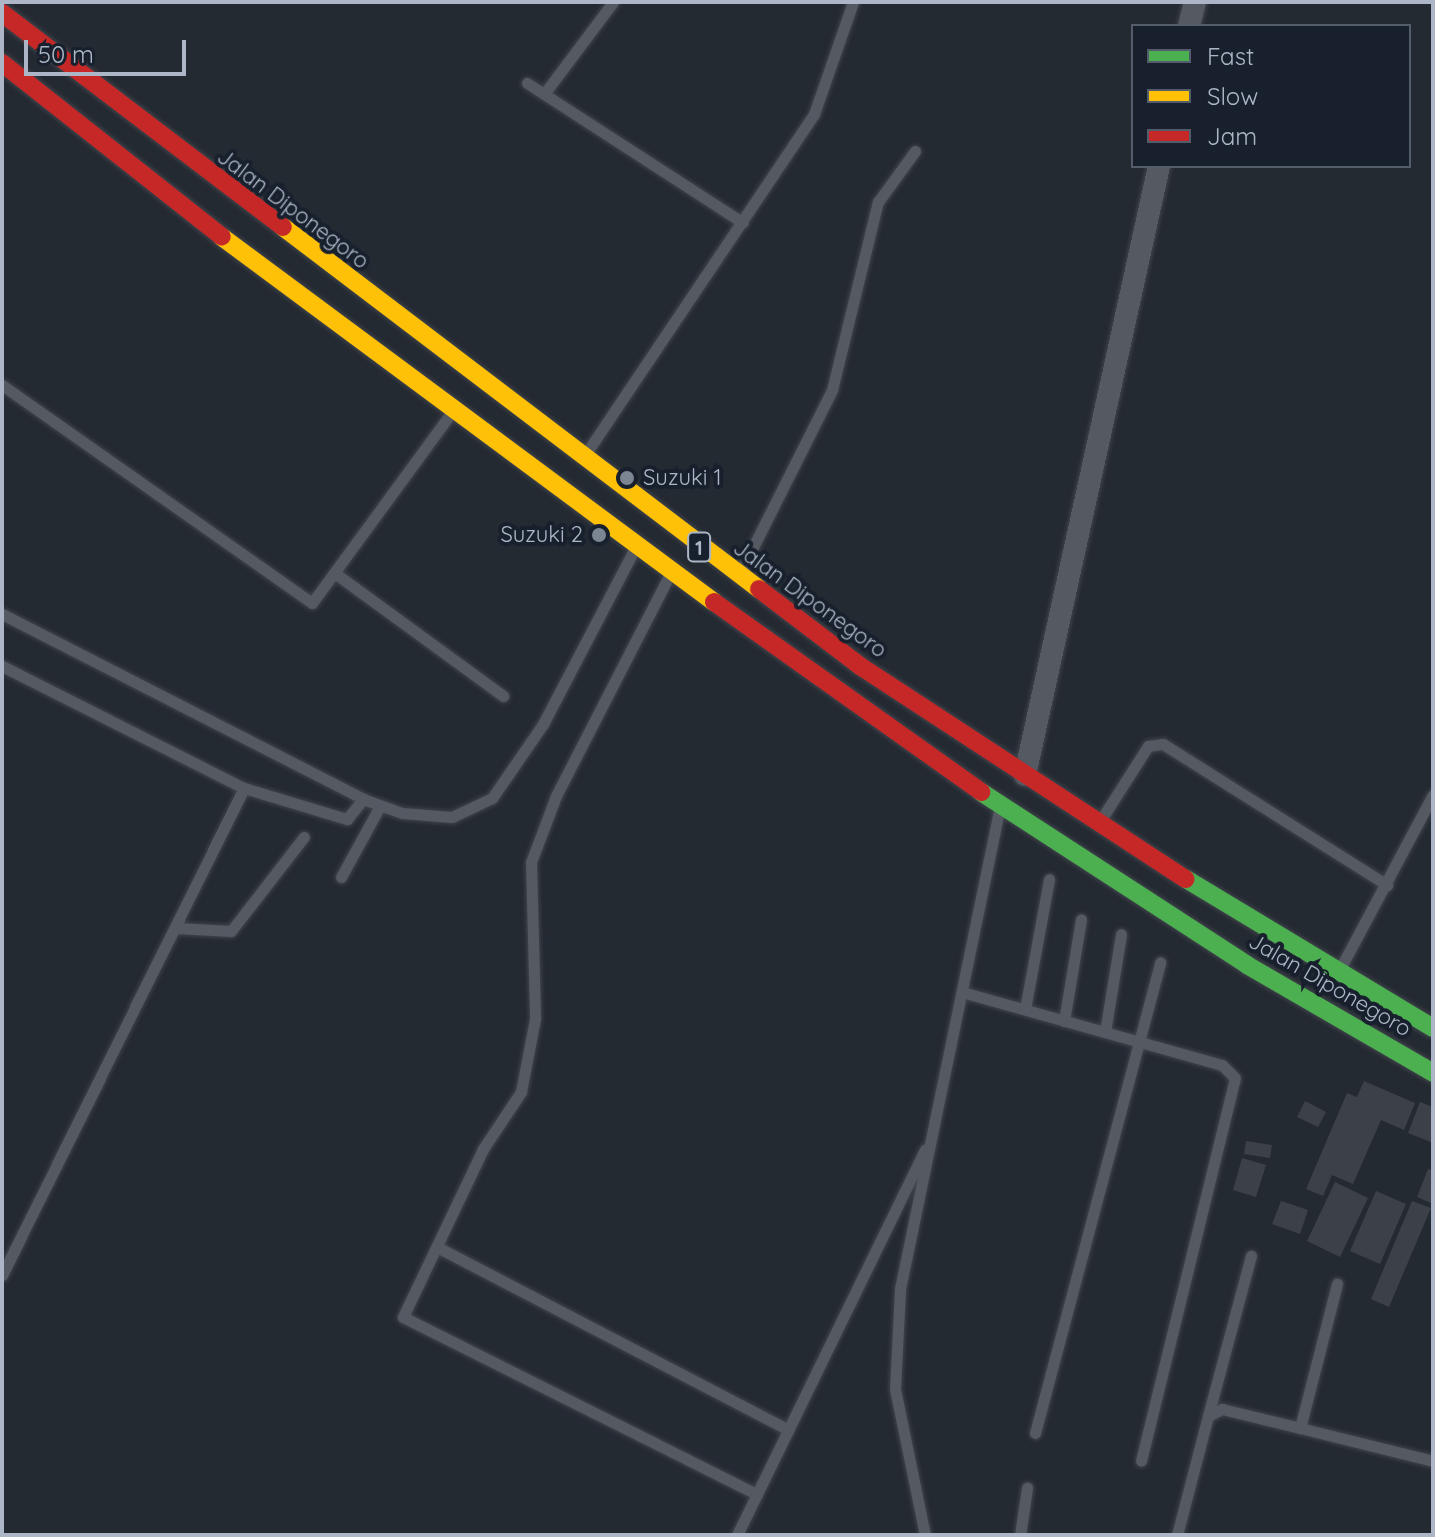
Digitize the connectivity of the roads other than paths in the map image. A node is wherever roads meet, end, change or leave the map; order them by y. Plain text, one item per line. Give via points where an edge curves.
1 (613, 2) edge
2 (853, 2) edge
3 (1195, 2) edge
4 (2, 13) edge
5 (1190, 24) edge
6 (2, 63) edge
7 (527, 83) dead end
8 (544, 94) junction
9 (915, 151) dead end
10 (1159, 168) edge
11 (743, 223) junction
12 (2, 385) edge
13 (455, 409) junction
14 (580, 463) junction
15 (691, 541) junction
16 (639, 542) junction
17 (671, 573) junction
18 (336, 574) junction
19 (736, 577) junction
20 (2, 614) edge
21 (2, 666) edge
22 (503, 696) dead end
23 (1025, 775) junction
24 (244, 788) junction
25 (1433, 795) edge
26 (363, 799) junction
27 (380, 806) junction
28 (1000, 807) junction
29 (1098, 823) junction
30 (304, 837) dead end
31 (341, 877) dead end
32 (1049, 879) dead end
33 (1387, 885) junction
34 (1081, 919) dead end
35 (176, 928) junction
36 (1121, 934) dead end
37 (1270, 934) junction
38 (1160, 962) dead end
39 (1247, 965) junction
40 (1337, 971) junction
41 (962, 992) junction
42 (1025, 1009) junction
43 (1064, 1021) junction
44 (1433, 1028) edge
45 (1105, 1032) junction
46 (1142, 1043) junction
47 (1433, 1073) edge
48 (933, 1134) junction
49 (439, 1248) junction
50 (1251, 1256) dead end
51 (2, 1275) edge
52 (1337, 1284) dead end
53 (1208, 1416) junction
54 (1300, 1428) junction
55 (788, 1430) junction
56 (1035, 1433) dead end
57 (1141, 1461) dead end
58 (1433, 1461) edge
59 (1027, 1488) dead end
60 (757, 1494) junction
61 (737, 1535) edge
62 (925, 1535) edge
63 (1020, 1535) edge
64 (1177, 1535) edge

1 - 8 lane
2 - 11 lane via 814,114
3 - 5 street
4 - 14 highway, Jalan Diponegoro / 1
6 - 13 highway, Jalan Diponegoro / 1
7 - 8 lane
8 - 11 lane
9 - 19 lane via 878,202 832,390 757,549
10 - 23 street
11 - 14 lane
12 - 18 lane via 306,601 315,603
13 - 16 highway, Jalan Diponegoro / 1
13 - 18 lane
14 - 15 highway, Jalan Diponegoro / 1 via 652,519
15 - 17 lane
15 - 19 highway, Jalan Diponegoro / 1
16 - 17 highway, Jalan Diponegoro / 1
16 - 27 lane via 543,724 492,798 452,817
17 - 28 highway, Jalan Diponegoro / 1
17 - 49 lane via 556,796 531,862 531,1059 521,1092 483,1149
18 - 22 lane
19 - 23 highway, Jalan Diponegoro / 1
20 - 26 lane
21 - 24 lane
23 - 29 highway, Jalan Diponegoro / 1
24 - 26 lane via 347,819
24 - 35 lane
25 - 33 lane
26 - 27 lane
27 - 31 lane
28 - 39 highway, Jalan Diponegoro / 1
28 - 41 lane
29 - 33 lane via 1156,742
29 - 37 highway, Jalan Diponegoro / 1
30 - 35 lane via 231,931
32 - 42 lane
33 - 40 lane
34 - 43 lane
35 - 51 lane
36 - 45 lane
37 - 39 highway
37 - 40 highway, Jalan Diponegoro / 1
38 - 46 lane
39 - 47 highway, Jalan Diponegoro / 1
40 - 44 highway, Jalan Diponegoro / 1
41 - 42 lane
41 - 48 lane
42 - 43 lane
43 - 45 lane
45 - 46 lane
46 - 56 lane
46 - 57 lane via 1222,1065 1235,1078
48 - 55 lane
48 - 62 lane via 900,1289 895,1389
49 - 55 lane
49 - 60 lane via 404,1309 413,1327
50 - 53 lane
52 - 54 lane
53 - 54 lane via 1222,1409
53 - 64 lane
54 - 58 lane
55 - 60 lane
59 - 63 lane
60 - 61 lane

